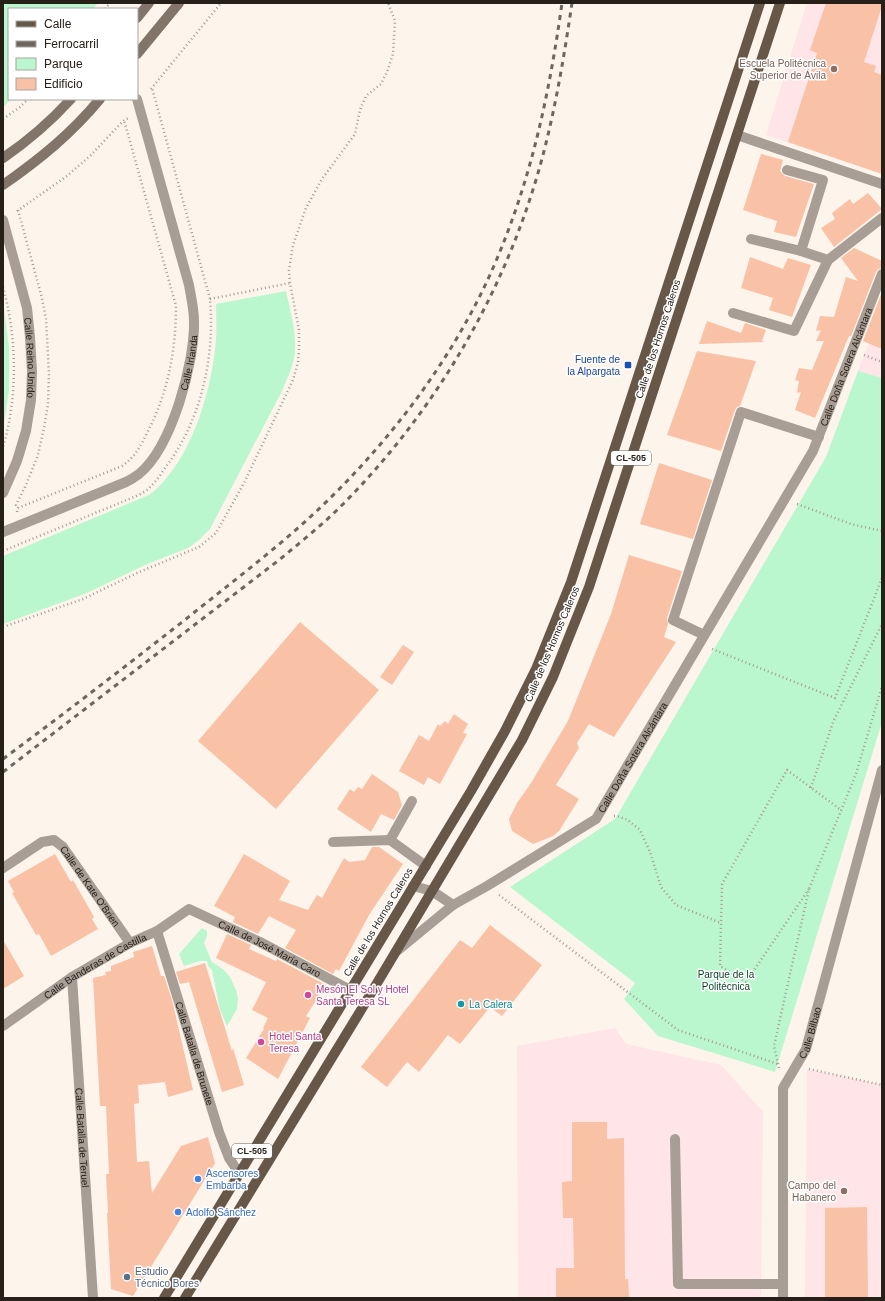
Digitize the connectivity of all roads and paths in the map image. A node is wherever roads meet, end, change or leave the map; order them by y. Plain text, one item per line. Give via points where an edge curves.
1 (149, 3) edge
2 (179, 3) edge
3 (221, 3) edge
4 (388, 3) edge
5 (760, 3) edge
6 (780, 3) edge
7 (138, 17) edge
8 (138, 53) edge
9 (152, 88) junction
10 (149, 92) dead end
11 (27, 100) edge
12 (70, 100) edge
13 (99, 100) edge
14 (137, 100) edge
15 (132, 118) dead end
16 (3, 119) edge
17 (124, 120) junction
18 (737, 135) junction
19 (3, 158) edge
20 (787, 170) dead end
21 (882, 184) edge
22 (3, 185) edge
23 (7, 217) edge
24 (882, 218) edge
25 (751, 238) dead end
26 (801, 251) junction
27 (828, 260) junction
28 (882, 274) edge
29 (290, 283) junction
30 (3, 287) edge
31 (210, 300) junction
32 (733, 313) dead end
33 (862, 354) dead end
34 (882, 362) edge
35 (818, 437) junction
36 (3, 447) edge
37 (3, 493) edge
38 (794, 504) dead end
39 (16, 512) dead end
40 (882, 531) edge
41 (3, 532) edge
42 (3, 551) edge
43 (882, 578) edge
44 (882, 624) edge
45 (3, 627) edge
46 (704, 635) junction
47 (710, 648) dead end
48 (882, 686) edge
49 (882, 770) edge
50 (812, 788) junction
51 (412, 800) dead end
52 (841, 810) junction
53 (611, 817) dead end
54 (390, 840) junction
55 (333, 842) dead end
56 (426, 866) junction
57 (3, 868) edge
58 (413, 886) junction
59 (487, 886) junction
60 (809, 889) junction
61 (432, 891) junction
62 (453, 905) junction
63 (188, 908) joint
64 (722, 923) junction
65 (157, 931) junction
66 (130, 943) junction
67 (395, 952) junction
68 (72, 976) junction
69 (350, 990) junction
70 (3, 1026) edge
71 (778, 1064) junction
72 (796, 1066) junction
73 (882, 1085) edge
74 (784, 1088) junction
75 (674, 1140) dead end
76 (239, 1173) junction
77 (783, 1284) junction
78 (93, 1298) edge
79 (164, 1298) edge
80 (184, 1298) edge
81 (783, 1298) edge

1 - 7 main road
2 - 8 main road
3 - 9 path
4 - 29 path via 395,21 393,54 387,72 381,84 366,96 355,134 322,179 306,208 292,251
5 - 56 main road, Calle de los Hornos Caleros / CL-505 via 568,589 536,670 505,732
6 - 18 main road, Calle de los Hornos Caleros / CL-505
9 - 10 path
9 - 31 path
11 - 16 path
12 - 19 main road via 56,116
13 - 22 main road via 70,133 38,161
14 - 41 street, Calle Irlanda via 192,303 193,339 184,389 159,449 139,474 126,482
15 - 17 path
17 - 23 path via 91,155 66,176
17 - 39 path via 176,306 173,357 167,385 156,417 131,460 122,466 18,508
18 - 21 street
18 - 61 main road, Calle de los Hornos Caleros / CL-505 via 589,587 553,677 522,740
20 - 26 street via 823,180
23 - 37 street, Calle Reino Unido via 27,308 32,372 26,431
24 - 27 street
25 - 26 street
26 - 27 street
27 - 32 street via 794,331
28 - 35 street, Calle Doña Sotera Alcántara
29 - 31 path
29 - 45 path via 298,330 298,356 293,380 244,483 216,533 199,548 137,573 83,599
30 - 36 path via 9,316 14,370 10,419
31 - 42 path via 210,346 197,409 186,435 158,479 147,490 134,497
33 - 34 path
35 - 46 street, Calle Doña Sotera Alcántara via 813,450
35 - 46 street, Calle Doña Sotera Alcántara via 741,412 673,620
38 - 40 path via 851,524
43 - 47 path via 834,698
44 - 50 path via 833,722
46 - 59 street, Calle Doña Sotera Alcántara via 596,819
48 - 52 path via 856,774
49 - 72 street, Calle Bilbao via 806,1049
50 - 52 path
50 - 64 path via 787,770 722,884
51 - 54 street
52 - 60 path
53 - 64 path via 617,816 628,820 640,830 661,887 676,905
54 - 55 street
54 - 56 street, Calle de los Hornos Caleros
56 - 58 main road, Calle de los Hornos Caleros / CL-505
57 - 66 street, Calle de Kate O'Brien via 42,842 54,840 63,847
58 - 61 street
58 - 69 main road, Calle de los Hornos Caleros / CL-505
59 - 62 street, Calle Doña Sotera Alcántara
59 - 71 path via 678,1030
60 - 64 path via 746,982 720,966
60 - 71 path via 774,1046
61 - 62 street
61 - 67 main road, Calle de los Hornos Caleros / CL-505
62 - 67 street, Calle Doña Sotera Alcántara
63 - 65 street, Calle Banderas de Castilla
63 - 69 street, Calle de José María Caro via 260,942
65 - 66 street, Calle Banderas de Castilla
65 - 76 street, Calle Batalla de Brunete via 219,1132 229,1158
66 - 68 street, Calle Banderas de Castilla
67 - 80 main road, Calle de los Hornos Caleros / CL-505
68 - 70 street, Calle Banderas de Castilla
68 - 78 street, Calle Batalla de Teruel
69 - 76 main road, Calle de los Hornos Caleros / CL-505
71 - 74 path
72 - 73 path
72 - 74 street, Calle Bilbao
74 - 77 street, Calle Bilbao
75 - 77 street via 678,1284
76 - 79 main road, Calle de los Hornos Caleros / CL-505
77 - 81 street, Calle Bilbao

